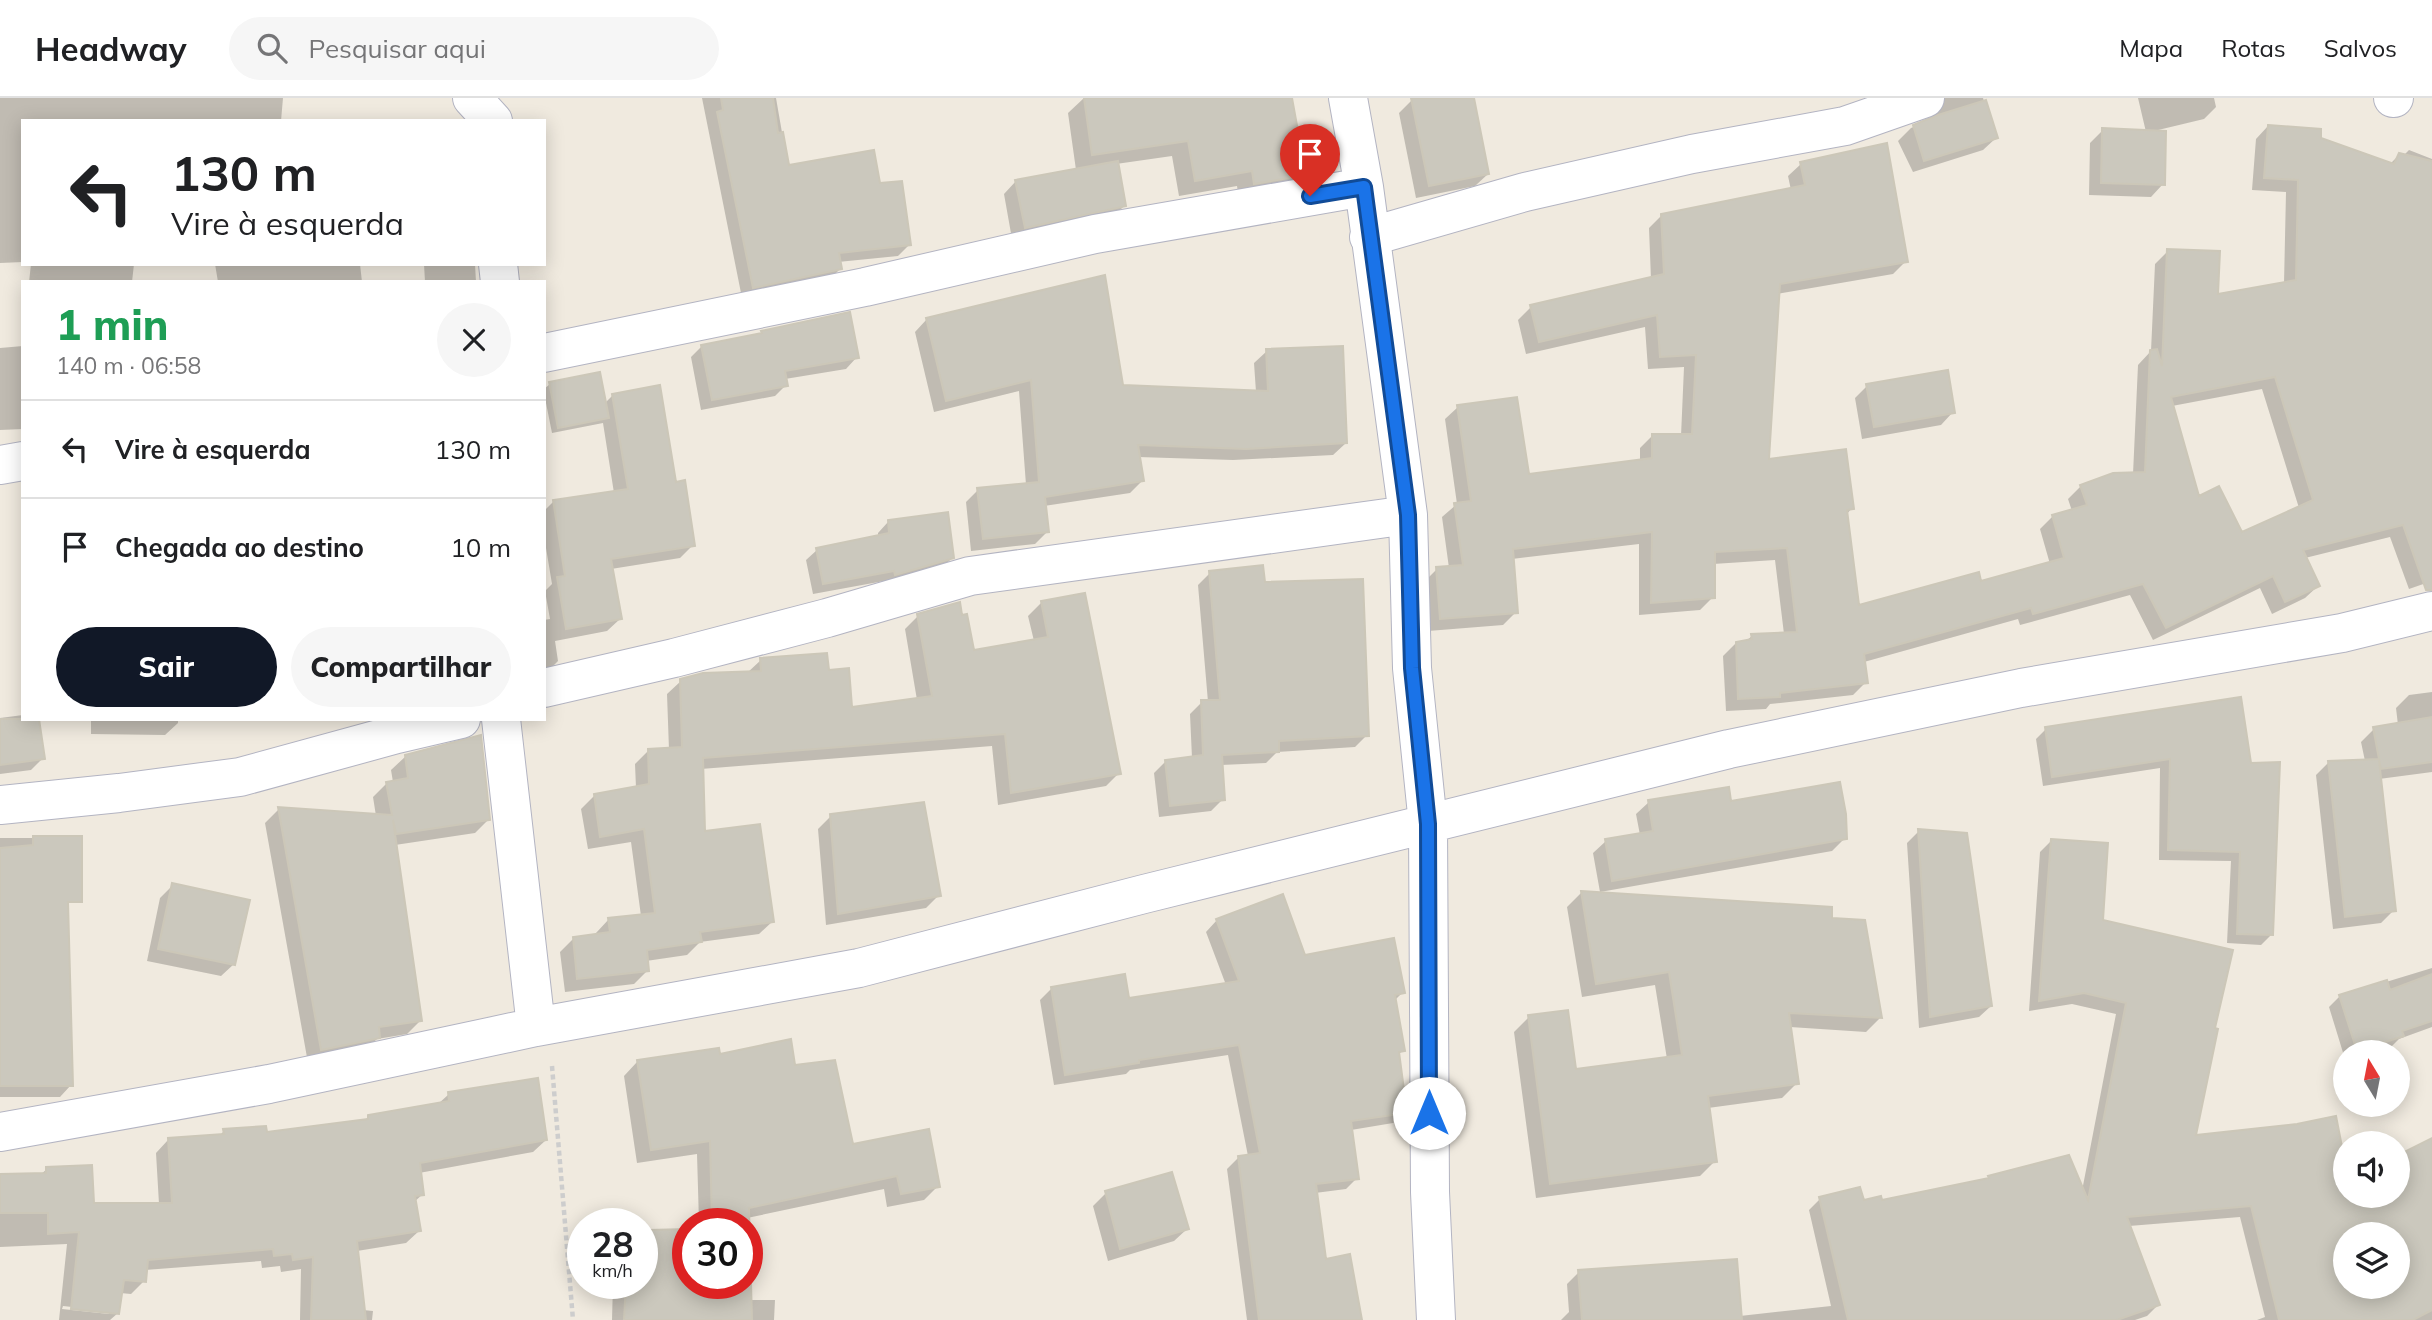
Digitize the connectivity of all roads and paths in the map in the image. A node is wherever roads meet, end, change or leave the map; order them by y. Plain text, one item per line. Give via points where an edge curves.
1 (472, 98) edge
2 (1348, 98) edge
3 (1925, 98) edge
4 (491, 119) edge
5 (1364, 187) junction
6 (1369, 237) junction
7 (546, 353) edge
8 (21, 461) edge
9 (0, 465) edge
10 (1408, 515) junction
11 (2432, 611) edge
12 (546, 688) edge
13 (452, 721) edge
14 (501, 721) edge
15 (0, 805) edge
16 (1428, 824) junction
17 (542, 1026) junction
18 (0, 1132) edge
19 (573, 1320) edge
20 (1436, 1320) edge

1 - 4 street
2 - 5 street
3 - 6 street via 1845,126 1525,192
5 - 6 street
5 - 7 street via 1095,234
6 - 10 street
8 - 9 street
10 - 12 street via 970,576 713,648
10 - 16 street via 1412,668
11 - 16 street via 2342,634 2021,688 1742,746
13 - 15 street via 240,777
14 - 17 street
16 - 17 street via 859,968
16 - 20 street via 1430,1192
17 - 18 street via 269,1084
17 - 19 path

